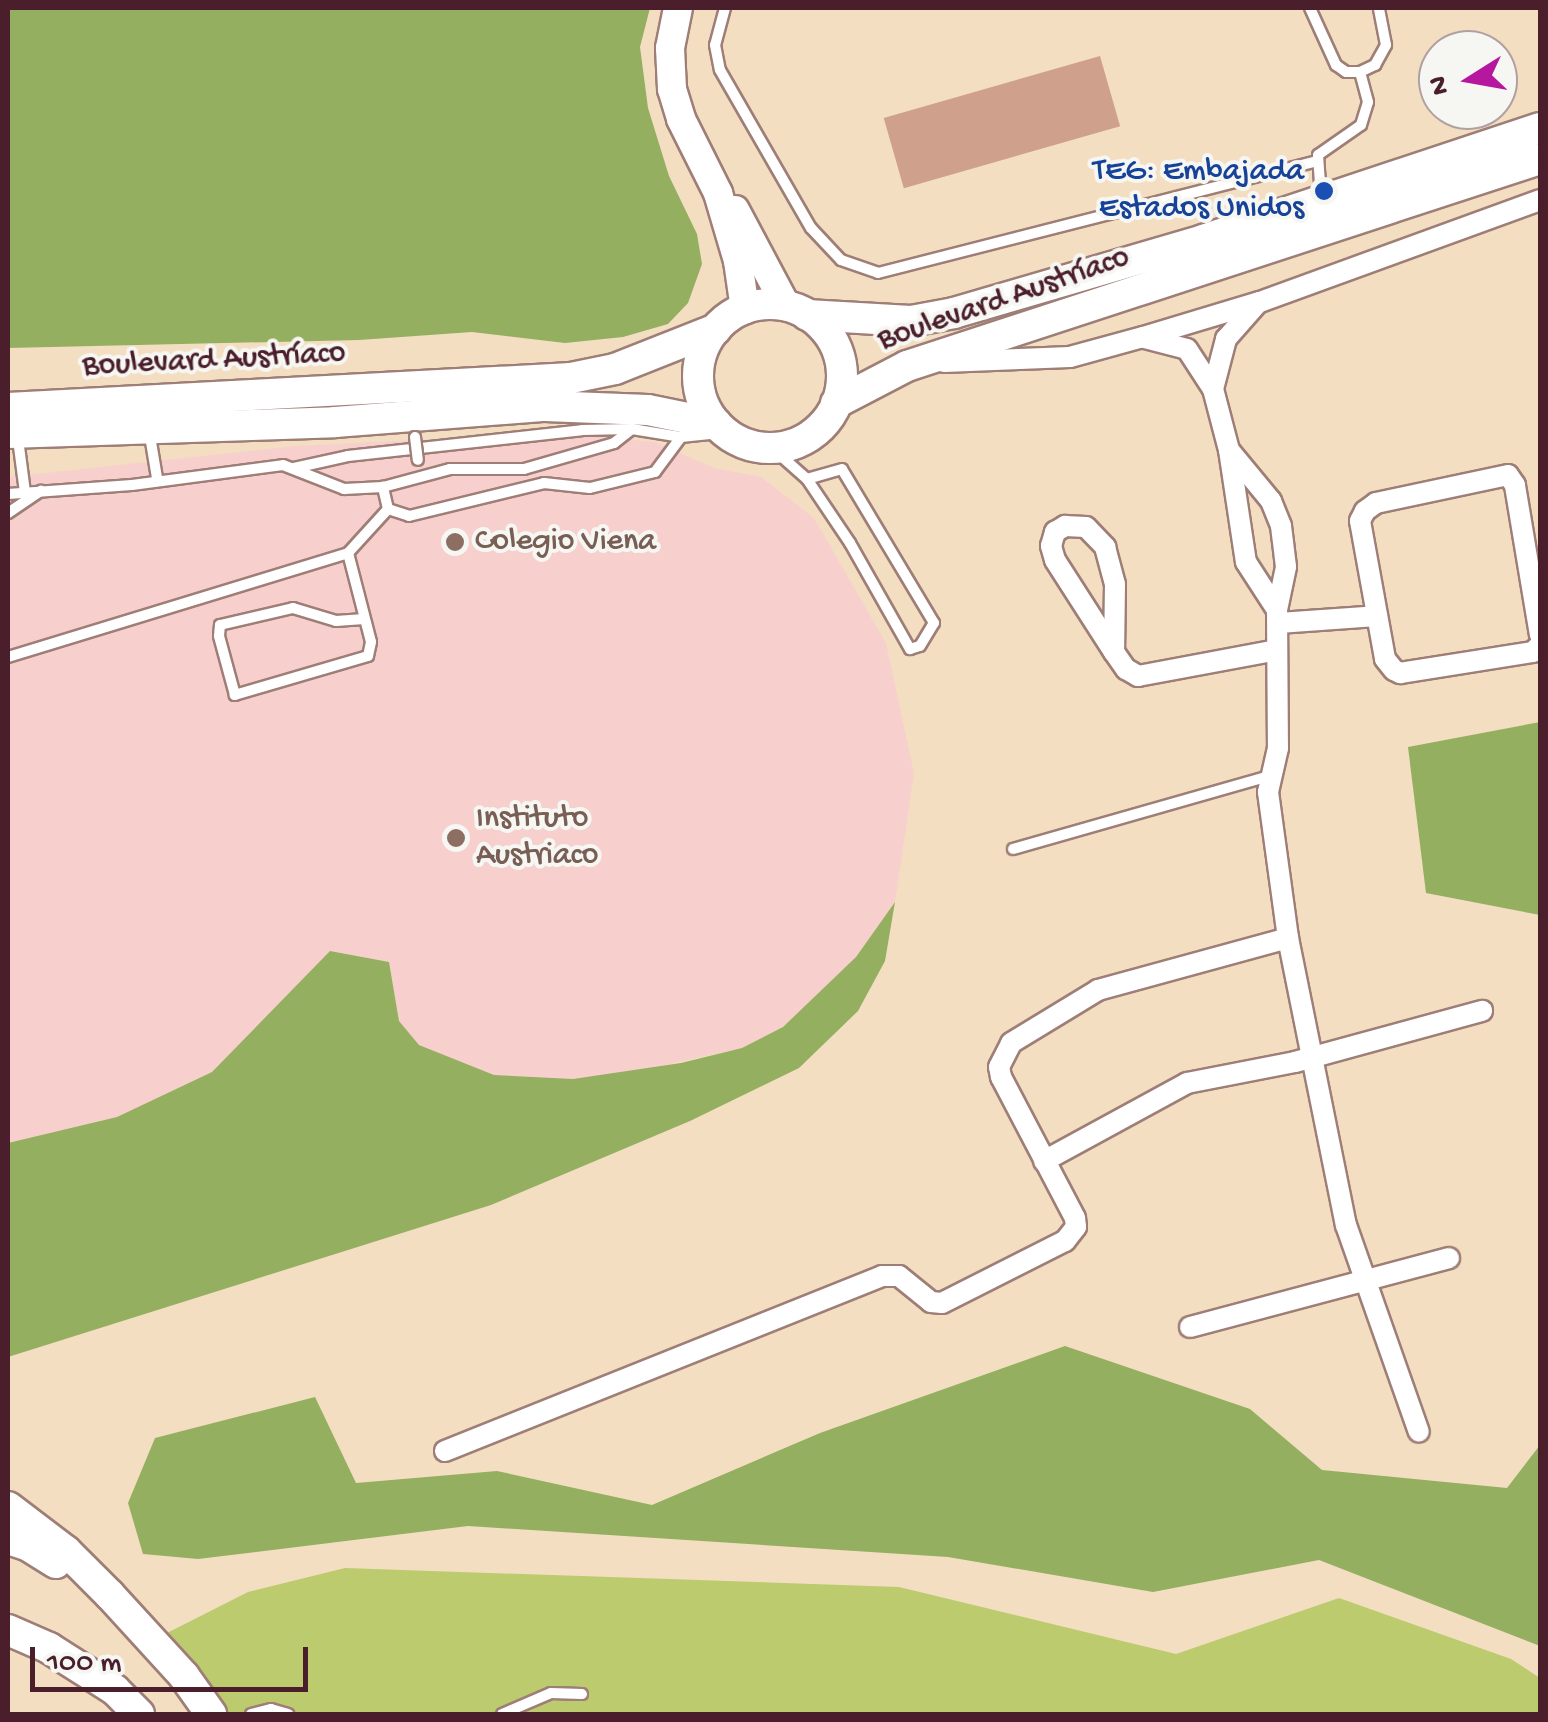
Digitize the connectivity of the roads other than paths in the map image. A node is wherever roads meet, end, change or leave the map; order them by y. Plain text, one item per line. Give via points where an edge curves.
1 (678, 8) edge
2 (725, 8) edge
3 (1310, 8) edge
4 (1378, 8) edge
5 (1360, 72) junction
6 (1540, 128) edge
7 (1540, 159) edge
8 (1316, 161) junction
9 (1320, 184) dead end
10 (718, 193) junction
11 (1540, 200) edge
12 (1260, 302) junction
13 (745, 309) junction
14 (796, 310) junction
15 (716, 329) junction
16 (1143, 337) junction
17 (908, 366) junction
18 (1213, 390) junction
19 (836, 403) junction
20 (335, 422) junction
21 (11, 424) edge
22 (149, 428) junction
23 (722, 428) junction
24 (632, 429) junction
25 (680, 437) junction
26 (772, 448) junction
27 (1229, 450) junction
28 (293, 469) junction
29 (157, 478) junction
30 (807, 479) junction
31 (416, 480) junction
32 (384, 487) junction
33 (42, 490) junction
34 (26, 492) junction
35 (8, 494) edge
36 (388, 509) junction
37 (8, 513) edge
38 (348, 553) junction
39 (1377, 616) junction
40 (1277, 617) junction
41 (364, 619) junction
42 (1540, 634) edge
43 (1540, 645) edge
44 (1277, 650) junction
45 (1114, 652) junction
46 (8, 656) edge
47 (1269, 776) junction
48 (1013, 849) dead end
49 (1288, 938) junction
50 (1482, 1011) dead end
51 (1311, 1057) junction
52 (1044, 1162) junction
53 (1450, 1258) dead end
54 (1366, 1282) junction
55 (1190, 1327) dead end
56 (1419, 1432) dead end
57 (445, 1450) dead end
58 (8, 1507) edge
59 (8, 1540) edge
60 (110, 1596) junction
61 (8, 1613) edge
62 (8, 1630) edge
63 (49, 1648) junction
64 (115, 1690) junction
65 (582, 1694) dead end
66 (139, 1714) edge
67 (156, 1714) edge
68 (211, 1714) edge
69 (251, 1714) edge
70 (288, 1714) edge
71 (502, 1714) edge

1 - 10 street via 672,89
2 - 8 lane via 715,45 729,86 811,228 841,260 878,273
3 - 5 lane via 1336,65
4 - 5 lane via 1386,45 1375,65
5 - 8 lane via 1366,120
6 - 14 main road, Boulevard Austríaco via 1203,240 954,312 911,321
7 - 17 main road, Boulevard Austríaco
8 - 9 lane
10 - 13 street
10 - 14 street
11 - 12 street
12 - 16 street
12 - 18 street via 1226,338
13 - 14 main road via 767,304
13 - 15 main road
14 - 19 main road via 826,332 838,354 842,379
15 - 21 main road, Boulevard Austríaco via 615,369 572,378
15 - 23 main road via 704,349 699,383
16 - 17 street via 1070,357
16 - 18 street via 1187,349
17 - 19 main road, Boulevard Austríaco
18 - 27 street
19 - 26 main road via 808,437
20 - 22 main road, Boulevard Austríaco
20 - 23 main road, Boulevard Austríaco via 545,406 648,410
20 - 31 lane, bridge via 406,429 415,437
21 - 22 main road, Boulevard Austríaco
21 - 34 lane
22 - 29 lane
23 - 25 lane
23 - 26 main road via 750,445
24 - 25 lane
24 - 28 lane via 348,456
24 - 31 lane via 614,442 524,468 450,469
25 - 36 lane via 655,472 590,488 544,483 409,516
26 - 30 lane
27 - 40 street via 1246,562
27 - 40 street via 1282,526 1286,567
28 - 29 lane
28 - 32 lane via 344,489
29 - 33 lane
30 - 30 lane via 910,649 920,646 934,623 842,469
31 - 32 lane
32 - 36 lane
33 - 34 lane
33 - 37 lane
34 - 35 lane
36 - 38 lane
38 - 41 lane
38 - 46 lane
39 - 40 street
39 - 42 street via 1360,521 1365,512 1504,474 1515,484
39 - 43 street via 1386,659 1400,673 1533,652
40 - 44 street
41 - 41 lane via 368,656 235,695 220,625 293,608 336,620
44 - 45 street via 1138,676
44 - 47 street via 1278,748
45 - 45 street via 1054,560 1055,532 1066,526 1086,527 1105,547 1115,584
47 - 48 lane
47 - 49 street
49 - 51 street
49 - 52 street via 1098,990 1012,1043 1001,1077
50 - 51 street
51 - 52 street via 1187,1083
51 - 54 street via 1346,1225
52 - 57 street via 1075,1218 1071,1236 954,1300 930,1302 900,1276 882,1276
53 - 54 street
54 - 55 street
54 - 56 street
58 - 60 main road
59 - 60 main road
60 - 68 main road
61 - 63 main road
62 - 63 main road
63 - 64 main road
64 - 66 main road
64 - 67 main road
65 - 71 lane via 551,1693
69 - 70 lane via 271,1708

